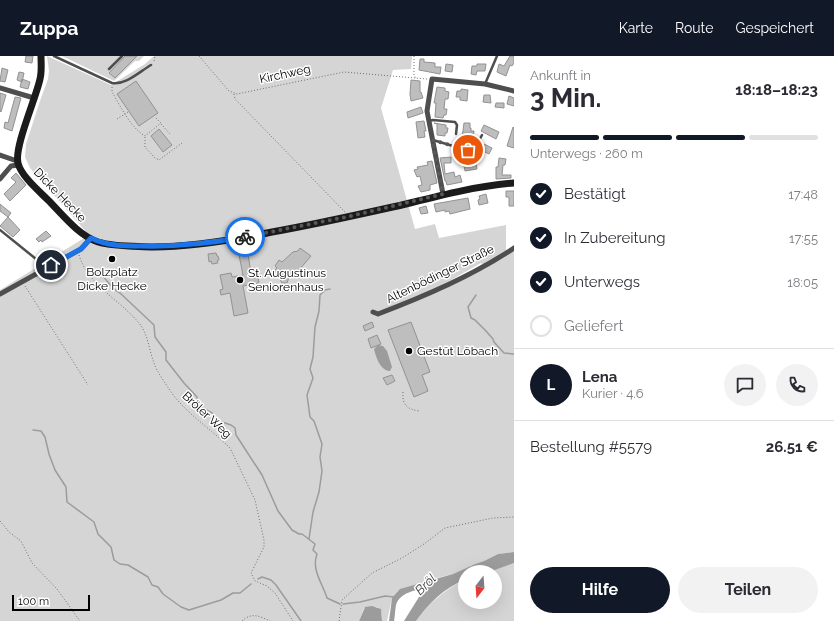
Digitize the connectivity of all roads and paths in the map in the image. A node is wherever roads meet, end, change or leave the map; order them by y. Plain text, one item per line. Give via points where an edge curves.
1 (41, 56) edge
2 (54, 56) edge
3 (122, 56) edge
4 (156, 56) edge
5 (200, 56) edge
6 (414, 56) edge
7 (497, 56) edge
8 (151, 65) joint
9 (109, 69) dead end
10 (416, 78) junction
11 (432, 80) junction
12 (112, 83) junction
13 (485, 84) junction
14 (0, 88) edge
15 (514, 91) edge
16 (233, 94) junction
17 (34, 98) junction
18 (128, 112) dead end
19 (125, 114) junction
20 (156, 118) dead end
21 (117, 119) dead end
22 (429, 121) junction
23 (161, 123) junction
24 (456, 134) dead end
25 (171, 135) dead end
26 (482, 135) dead end
27 (145, 136) junction
28 (432, 140) junction
29 (182, 143) dead end
30 (0, 155) edge
31 (18, 163) junction
32 (0, 179) edge
33 (514, 183) edge
34 (443, 194) junction
35 (351, 216) junction
36 (0, 230) edge
37 (91, 238) junction
38 (514, 248) edge
39 (81, 249) junction
40 (41, 264) dead end
41 (22, 282) junction
42 (0, 294) edge
43 (373, 312) dead end
44 (88, 385) dead end
45 (403, 392) dead end
46 (419, 411) dead end
47 (514, 517) edge
48 (0, 521) edge
49 (80, 621) edge
50 (242, 621) edge
51 (270, 621) edge
52 (293, 621) edge
53 (339, 621) edge

1 - 17 street via 40,78
2 - 12 lane
3 - 9 lane
4 - 8 path
5 - 16 path
6 - 10 path
7 - 13 lane
8 - 12 lane via 124,82
10 - 11 path, Kirchweg
10 - 16 path, Kirchweg via 344,72
11 - 13 street
11 - 22 street via 427,111
12 - 19 path via 112,92
13 - 15 street
14 - 17 street
16 - 35 path via 234,99
17 - 31 street via 20,141
18 - 19 path
19 - 21 path
19 - 27 path
20 - 23 path
22 - 24 lane via 454,122 457,125
22 - 28 street
23 - 25 path
23 - 27 path
26 - 28 lane via 473,152
27 - 29 path via 146,147 158,160
28 - 34 street
30 - 31 street
31 - 32 street via 11,166
31 - 37 street, Dicke Hecke via 40,192 76,228
33 - 34 street, Dicke Hecke
34 - 35 street, Dicke Hecke
35 - 37 street, Dicke Hecke via 234,239 179,246 121,246
36 - 40 lane
37 - 39 street
38 - 43 street, Altenbödinger Straße via 462,278 410,302 378,314
39 - 41 street
39 - 52 path, Bröler Weg via 79,255 86,271 140,324 154,364 170,390 190,414 230,448 255,500 264,540 264,547 251,573 255,581 275,592
41 - 42 street
41 - 44 path
45 - 46 path via 404,405 411,410
47 - 53 path via 493,518 445,528 402,558 372,572 342,600
48 - 49 path via 21,541 32,563 57,589
50 - 51 path via 247,616 257,616

